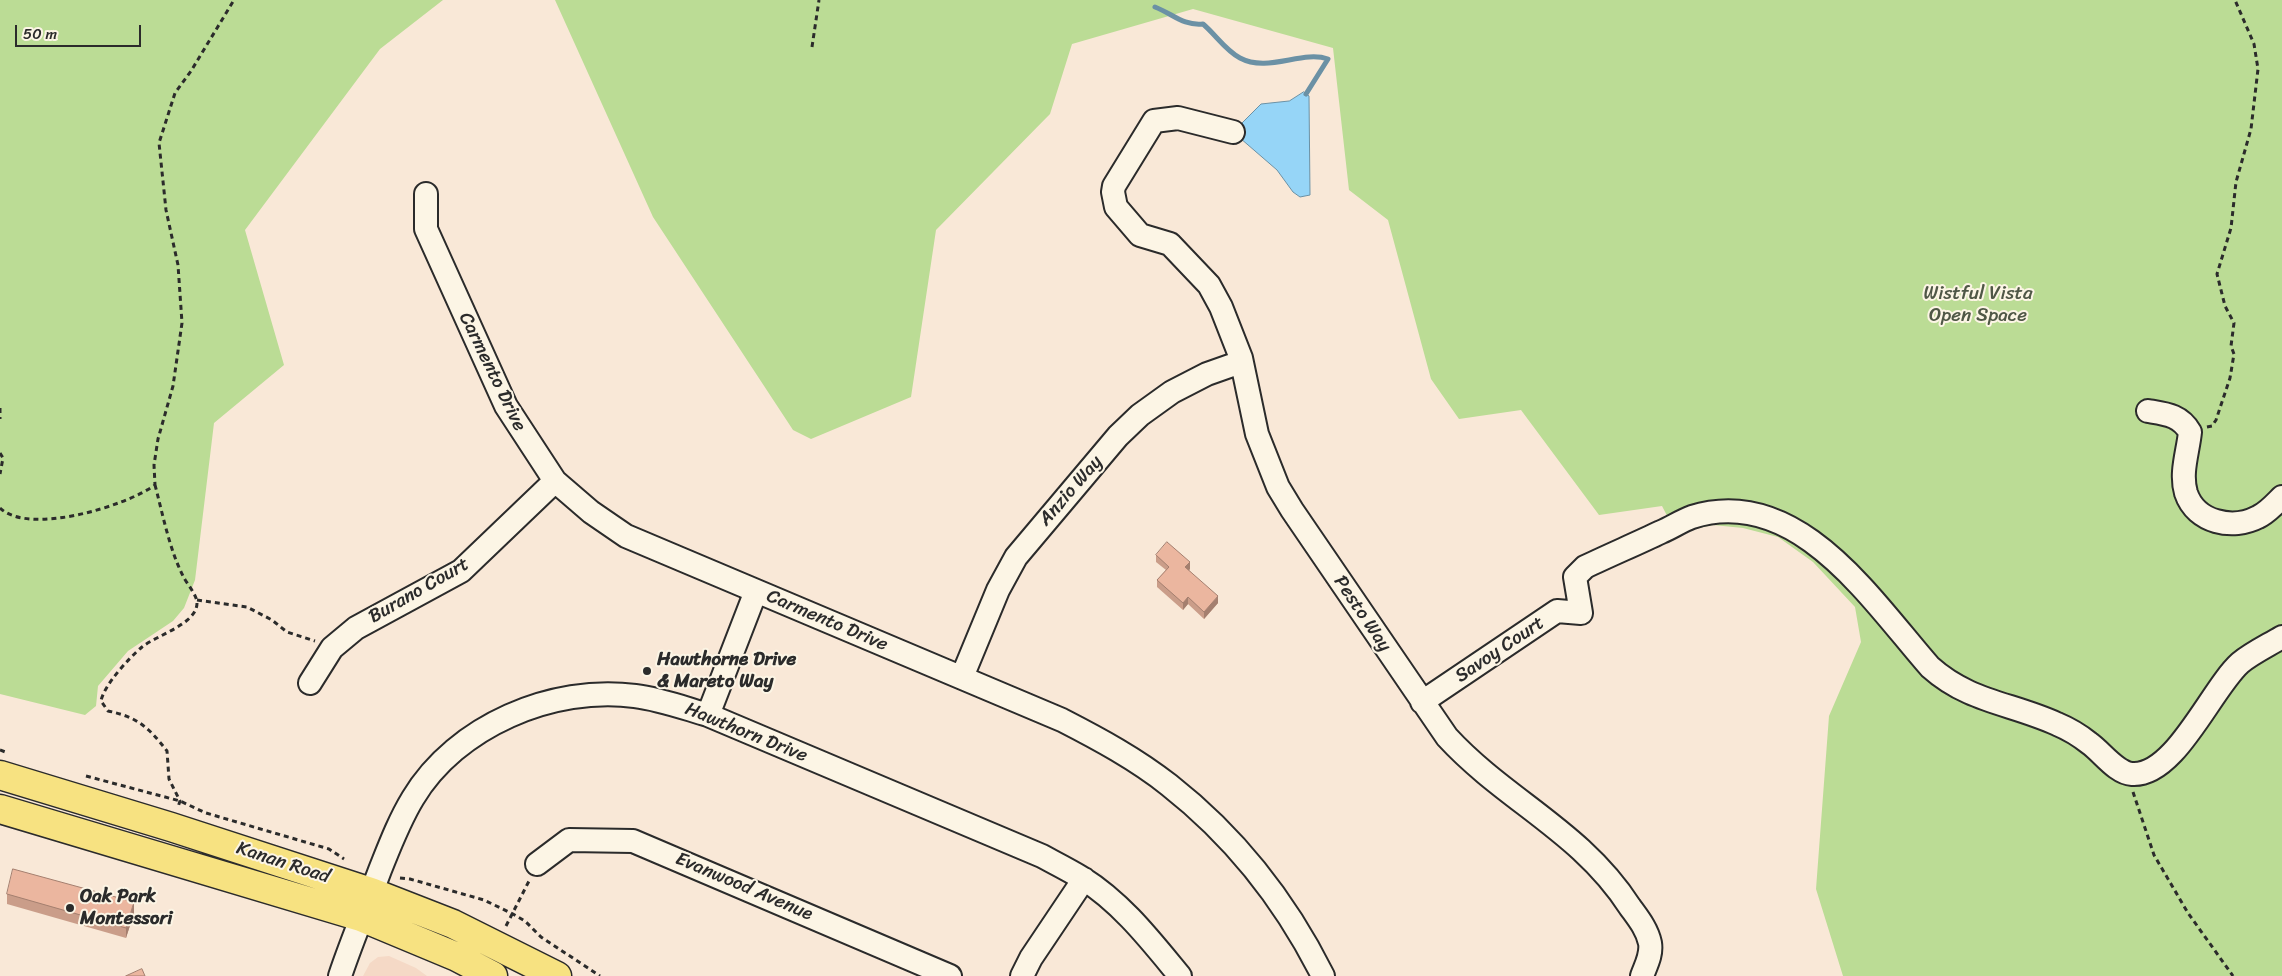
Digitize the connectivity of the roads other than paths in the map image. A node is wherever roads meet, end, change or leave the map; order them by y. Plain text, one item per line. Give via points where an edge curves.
1 (1233, 132) dead end
2 (426, 194) dead end
3 (1241, 362) junction
4 (2148, 411) dead end
5 (555, 481) junction
6 (2282, 498) edge
7 (756, 591) junction
8 (2282, 637) edge
9 (962, 678) junction
10 (310, 684) dead end
11 (1422, 702) junction
12 (708, 715) junction
13 (4, 764) edge
14 (0, 809) edge
15 (537, 864) dead end
16 (1084, 879) junction
17 (371, 892) junction
18 (361, 917) junction
19 (1646, 966) edge
20 (340, 976) edge
21 (493, 976) edge
22 (557, 976) edge
23 (950, 976) edge
24 (1022, 976) edge
25 (1180, 976) edge
26 (1323, 976) edge

1 - 3 street, Pesto Way via 1178,118 1154,121 1113,192 1116,207 1140,235 1170,244 1209,285 1221,307
2 - 5 street, Carmento Drive via 426,229 506,406
3 - 9 street, Anzio Way via 1207,374 1172,392 1118,436 1016,557 998,590
3 - 11 street, Pesto Way via 1257,434 1278,487
4 - 6 street via 2171,414 2185,422 2190,432 2183,468 2186,494 2193,506 2209,519 2223,524 2242,523 2259,517
5 - 7 street, Carmento Drive via 626,536
5 - 10 street, Burano Court via 460,571 356,628 332,648
7 - 9 street, Carmento Drive
7 - 12 street
8 - 11 street, Savoy Court via 2241,662 2221,684 2171,756 2158,766 2131,774 2118,768 2071,730 1968,693 1948,682 1930,667 1834,557 1804,536 1774,519 1750,513 1719,513 1692,517 1585,567 1575,577 1581,612 1558,612
9 - 26 street, Carmento Drive via 1062,720 1111,745 1169,784 1218,827 1266,883 1305,940
11 - 19 street, Pesto Way via 1446,738 1471,764 1573,840 1601,867 1646,931
12 - 16 street, Hawthorn Drive via 1042,856
12 - 17 street, Hawthorn Drive via 660,700 604,694 550,701 494,722 451,753 414,796 394,830
13 - 17 main road, Kanan Road via 171,827
14 - 18 main road, Kanan Road
15 - 23 street, Evanwood Avenue via 570,840 633,841
16 - 24 street
16 - 25 street, Hawthorn Drive via 1139,926
17 - 18 street, Hawthorn Drive
17 - 22 main road, Kanan Road via 453,924
18 - 20 street, Hawthorn Drive
18 - 21 main road, Kanan Road via 457,957

